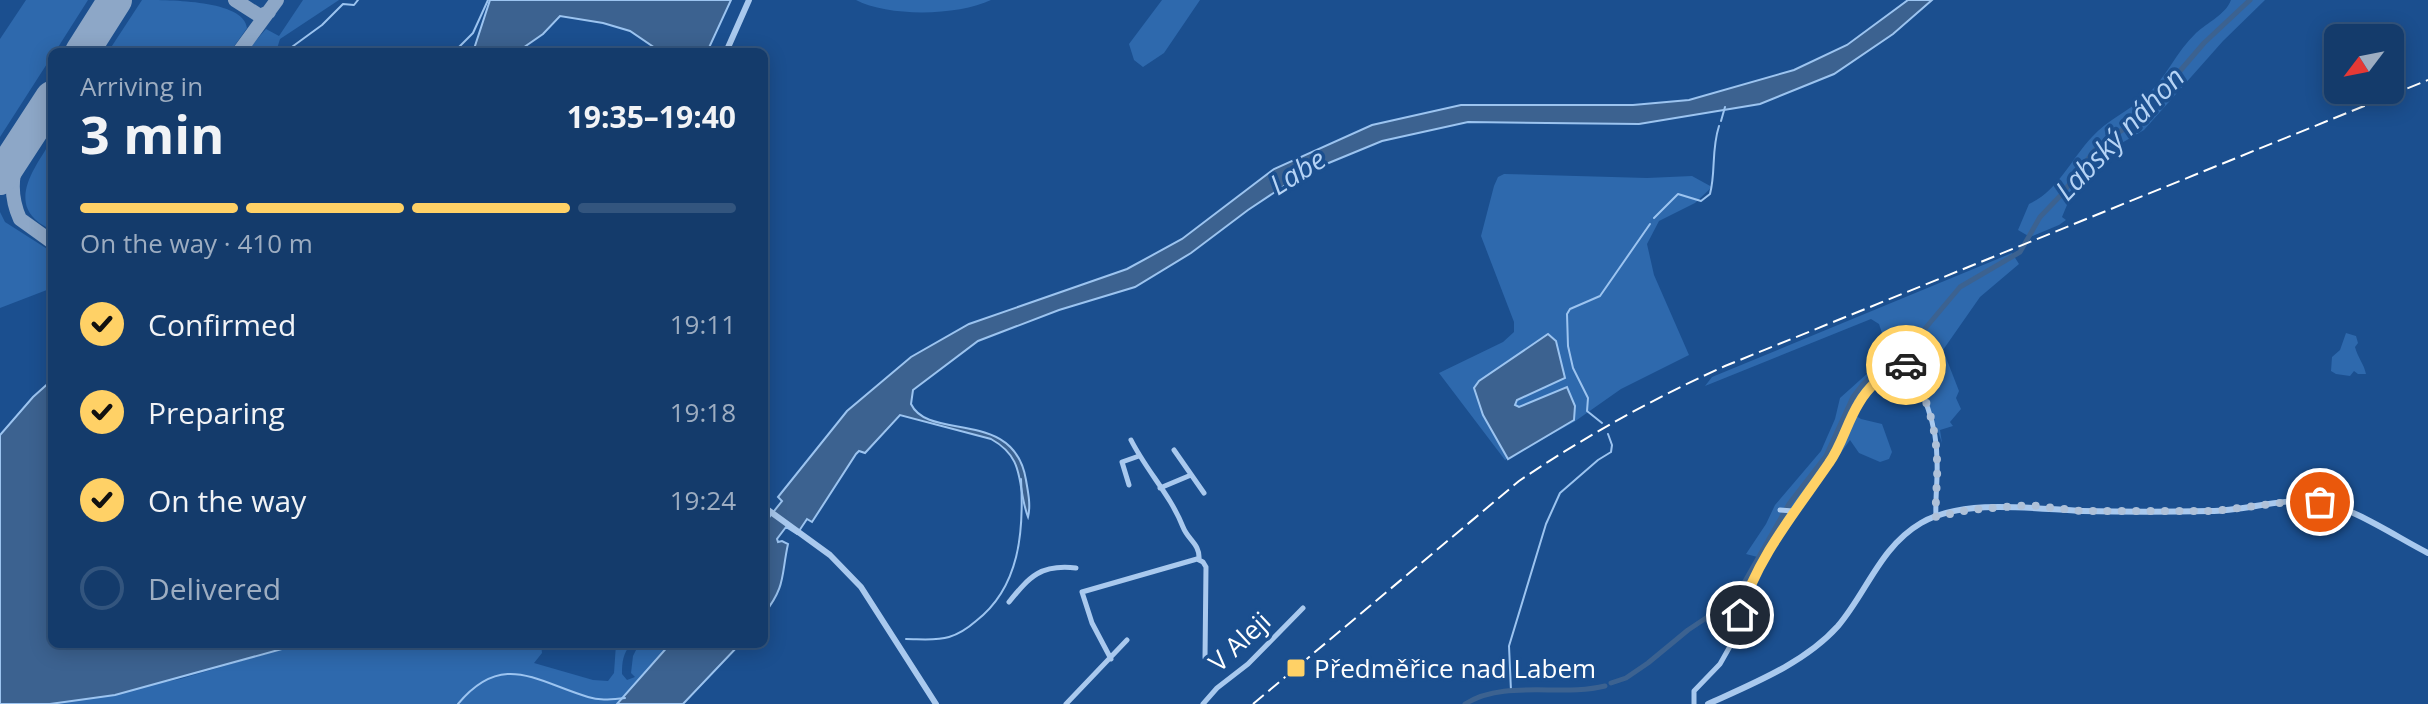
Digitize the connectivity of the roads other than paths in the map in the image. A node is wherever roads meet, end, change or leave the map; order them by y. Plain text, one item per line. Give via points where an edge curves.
1 (749, 0) edge
2 (728, 48) edge
3 (1131, 440) dead end
4 (1174, 450) dead end
5 (1139, 456) junction
6 (1191, 475) junction
7 (1129, 485) dead end
8 (1160, 488) junction
9 (1204, 493) dead end
10 (768, 510) edge
11 (1780, 510) dead end
12 (1792, 511) junction
13 (1936, 517) junction
14 (2428, 553) edge
15 (1198, 559) junction
16 (1076, 568) dead end
17 (1009, 602) dead end
18 (1303, 608) dead end
19 (1127, 640) dead end
20 (1205, 658) dead end
21 (1111, 659) junction
22 (936, 704) edge
23 (1066, 704) edge
24 (1203, 704) edge
25 (1694, 704) edge
26 (1708, 704) edge

1 - 2 street
3 - 5 street
4 - 6 street
5 - 7 street via 1122,462
5 - 8 street
6 - 8 street
6 - 9 street
8 - 15 street via 1199,549
10 - 22 street via 830,555 861,587
11 - 12 street
12 - 13 street via 1832,460 1859,402 1883,374 1903,361 1928,405 1938,458
12 - 25 street via 1748,589 1733,641 1694,691
13 - 14 street via 2029,505 2081,511 2214,511 2320,502 2340,507
13 - 26 street via 1891,545 1838,625 1817,645 1759,681
15 - 20 street via 1206,567
15 - 21 street via 1082,592
16 - 17 street via 1045,569 1028,579
18 - 24 street, V Aleji
19 - 21 street
21 - 23 street

